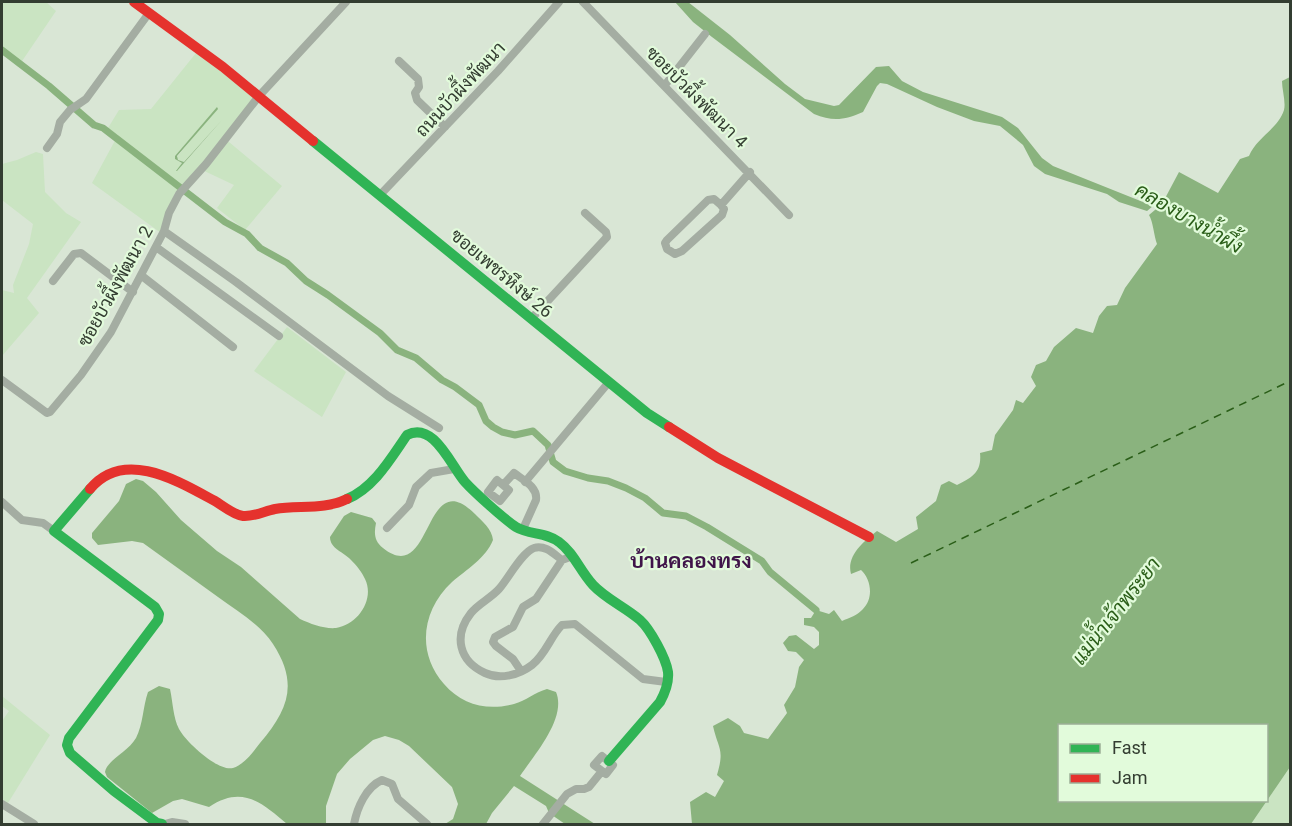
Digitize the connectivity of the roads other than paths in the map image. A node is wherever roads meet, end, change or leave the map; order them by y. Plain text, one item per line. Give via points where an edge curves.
1 (134, 2) edge
2 (346, 2) edge
3 (560, 2) edge
4 (583, 2) edge
5 (148, 13) junction
6 (705, 34) dead end
7 (399, 62) dead end
8 (665, 85) junction
9 (259, 96) junction
10 (445, 127) junction
11 (47, 148) dead end
12 (750, 172) junction
13 (380, 195) junction
14 (721, 205) junction
15 (585, 213) dead end
16 (789, 214) dead end
17 (164, 231) junction
18 (156, 247) junction
19 (142, 276) junction
20 (53, 281) dead end
21 (134, 292) junction
22 (531, 319) junction
23 (279, 336) dead end
24 (233, 346) dead end
25 (2, 380) edge
26 (609, 382) junction
27 (439, 428) dead end
28 (454, 469) junction
29 (525, 482) junction
30 (503, 485) dead end
31 (2, 502) edge
32 (387, 528) dead end
33 (523, 529) junction
34 (54, 531) junction
35 (869, 537) dead end
36 (573, 556) junction
37 (562, 560) junction
38 (521, 671) junction
39 (666, 682) junction
40 (609, 761) joint
41 (2, 804) edge
42 (545, 821) edge
43 (424, 822) edge
44 (34, 825) edge
45 (163, 825) edge
46 (185, 825) edge
47 (354, 825) edge

1 - 5 street, ซอยเพชรหึงษ์ 26
2 - 9 street, ซอยบัวผึ้งพัฒนา 2
3 - 10 street, ถนนบัวผึ้งพัฒนา
4 - 8 street, ซอยบัวผึ้งพัฒนา 4
5 - 9 street, ซอยเพชรหึงษ์ 26
5 - 11 street via 86,99 60,122
6 - 8 street
7 - 10 street via 418,79 417,100
8 - 12 street, ซอยบัวผึ้งพัฒนา 4
9 - 13 street, ซอยเพชรหึงษ์ 26
9 - 17 street, ซอยบัวผึ้งพัฒนา 2 via 179,194
10 - 13 street, ถนนบัวผึ้งพัฒนา
12 - 14 street
12 - 16 street, ซอยบัวผึ้งพัฒนา 4
13 - 22 street, ซอยเพชรหึงษ์ 26
14 - 14 street via 722,215 682,250 675,254 667,249 667,240 708,200 714,199
15 - 22 street via 607,237
17 - 18 street, ซอยบัวผึ้งพัฒนา 2
17 - 27 street via 388,396
18 - 19 street, ซอยบัวผึ้งพัฒนา 2
18 - 23 street
19 - 21 street, ซอยบัวผึ้งพัฒนา 2
19 - 24 street
20 - 21 street via 74,254 81,253
21 - 25 street, ซอยบัวผึ้งพัฒนา 2 via 105,341 50,412 38,408
22 - 26 street, ซอยเพชรหึงษ์ 26
26 - 29 street
26 - 35 street, ซอยเพชรหึงษ์ 26 via 647,413 718,458
28 - 32 street via 431,473
28 - 33 street via 517,528
28 - 34 street via 435,440 413,432 373,482 354,497 327,506 270,509 250,516 242,516 147,471 116,472 98,479
29 - 30 street via 514,473
29 - 33 street via 537,494
31 - 34 street via 22,520 43,523
33 - 36 street via 559,542
34 - 45 street via 159,614 67,745 70,753 114,791
36 - 37 street
36 - 39 street via 592,584 647,627 665,662
37 - 38 street via 536,599 523,608 513,627 495,637 496,646
37 - 38 street via 548,549 532,548 498,590 471,613 464,626 462,652 473,668 491,676 512,676
38 - 39 street via 543,655 557,630 568,623 586,632 643,679
39 - 40 street via 660,702
40 - 42 street via 602,756 594,765 602,771 589,787 567,794
41 - 44 street
43 - 47 street via 398,799 392,784 382,780 363,800
45 - 46 street

